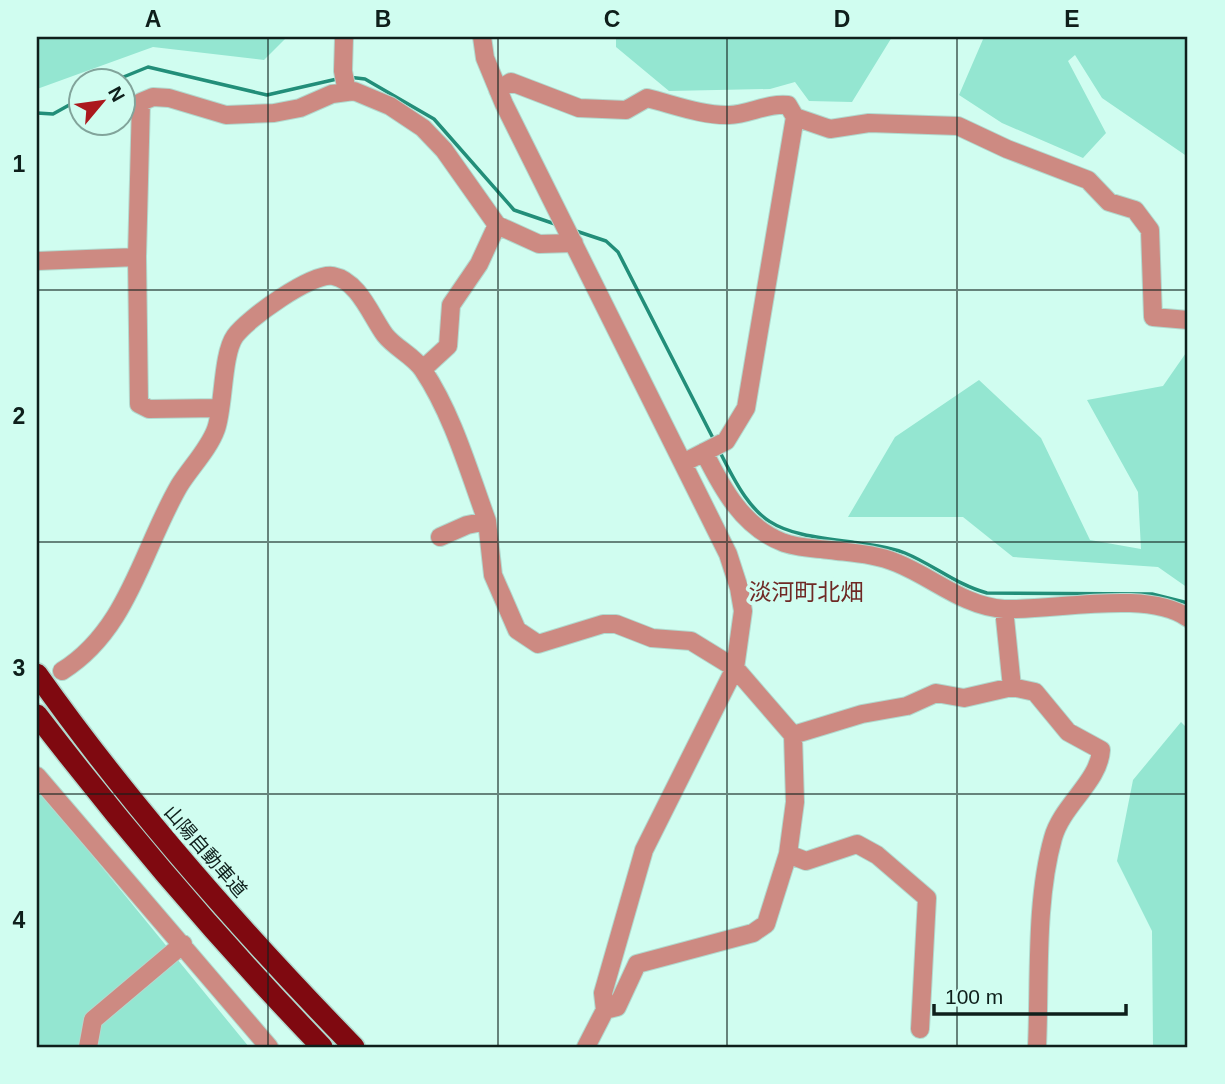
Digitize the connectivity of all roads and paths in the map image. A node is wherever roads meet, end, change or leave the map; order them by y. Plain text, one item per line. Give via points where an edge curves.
1 (344, 37) edge
2 (482, 37) edge
3 (498, 90) junction
4 (347, 92) junction
5 (795, 117) junction
6 (497, 225) junction
7 (574, 243) junction
8 (137, 257) junction
9 (37, 261) edge
10 (1188, 320) edge
11 (423, 369) junction
12 (218, 408) junction
13 (704, 452) junction
14 (683, 463) junction
15 (726, 495) junction
16 (704, 506) junction
17 (487, 521) junction
18 (440, 537) dead end
19 (1004, 609) junction
20 (1188, 618) edge
21 (735, 668) junction
22 (62, 671) dead end
23 (37, 674) edge
24 (1012, 687) junction
25 (37, 715) edge
26 (793, 735) junction
27 (37, 776) edge
28 (788, 854) junction
29 (183, 944) junction
30 (605, 1010) junction
31 (920, 1029) dead end
32 (88, 1047) edge
33 (270, 1047) edge
34 (322, 1047) edge
35 (354, 1047) edge
36 (586, 1047) edge
37 (1037, 1047) edge

1 - 4 street
2 - 3 street
3 - 5 street via 511,82 579,108 626,110 647,98 724,115 788,105
3 - 7 street
4 - 6 street via 390,106 423,128
4 - 8 street via 274,114 226,115 161,98 141,102
5 - 10 street via 830,128 869,123 958,127 1088,180 1109,202 1135,211 1150,230 1153,317
5 - 13 street via 747,408 726,441
6 - 7 street via 539,244
6 - 11 street via 479,264 451,305 448,346
7 - 14 street
8 - 9 street
8 - 12 street via 139,404 149,409
11 - 12 street via 386,336 350,285 333,276 317,279 269,306 234,337
11 - 17 street via 470,465
12 - 22 street via 216,428 178,486 127,600 84,657
13 - 14 street
13 - 15 street
14 - 16 street
15 - 16 street
15 - 19 street via 752,524 783,543 876,555 971,602
16 - 21 street via 739,588 743,611
17 - 18 street
17 - 21 street via 493,575 517,630 538,644 616,624 652,638 691,641
19 - 20 street via 1155,606
19 - 24 street
21 - 26 street
21 - 30 street via 644,850 603,993
23 - 35 highway, 山陽自動車道 via 133,802
24 - 26 street via 964,698 936,693 907,706
24 - 37 street via 1035,692 1068,732 1101,750 1100,763 1054,833 1045,866
25 - 34 highway via 113,815
26 - 28 street via 795,802
27 - 29 street
28 - 30 street via 766,924 753,933 637,964 617,1007
28 - 31 street via 806,861 857,844 877,855 927,898
29 - 32 street via 93,1020
29 - 33 street
30 - 36 street

